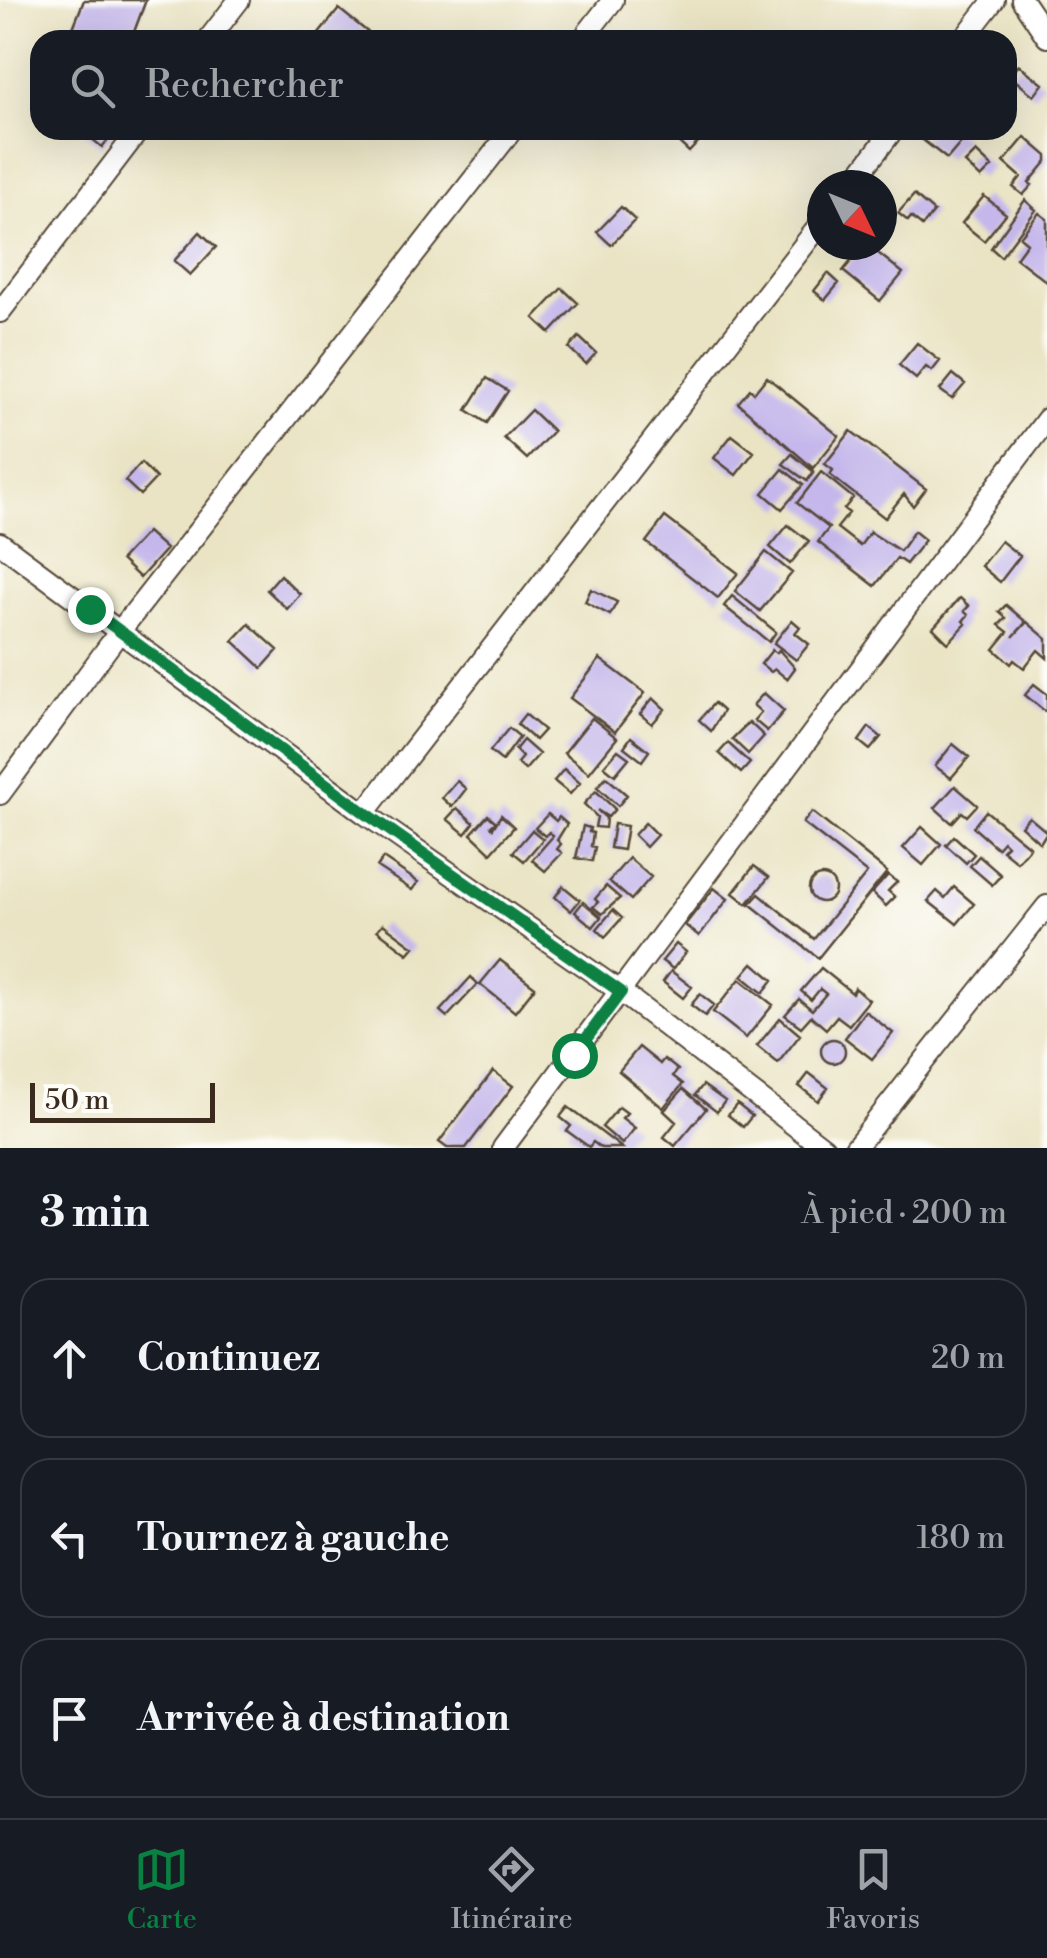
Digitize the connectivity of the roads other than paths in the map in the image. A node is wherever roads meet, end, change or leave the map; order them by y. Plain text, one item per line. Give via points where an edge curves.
1 (239, 0) edge
2 (613, 0) edge
3 (994, 0) edge
4 (1022, 0) edge
5 (216, 30) edge
6 (590, 30) edge
7 (971, 30) edge
8 (1047, 37) edge
9 (131, 140) edge
10 (504, 140) edge
11 (886, 140) edge
12 (863, 170) edge
13 (807, 241) edge
14 (0, 312) edge
15 (1047, 419) edge
16 (0, 543) edge
17 (120, 632) junction
18 (0, 794) edge
19 (364, 812) junction
20 (1047, 906) edge
21 (621, 992) junction
22 (503, 1148) edge
23 (824, 1148) edge
24 (855, 1148) edge

1 - 5 street
2 - 6 street
3 - 7 street
4 - 8 street
9 - 14 street
10 - 17 street
11 - 12 street
13 - 19 street
15 - 21 street
16 - 17 street
17 - 18 street
17 - 19 street
19 - 21 street
20 - 24 street
21 - 22 street
21 - 23 street

